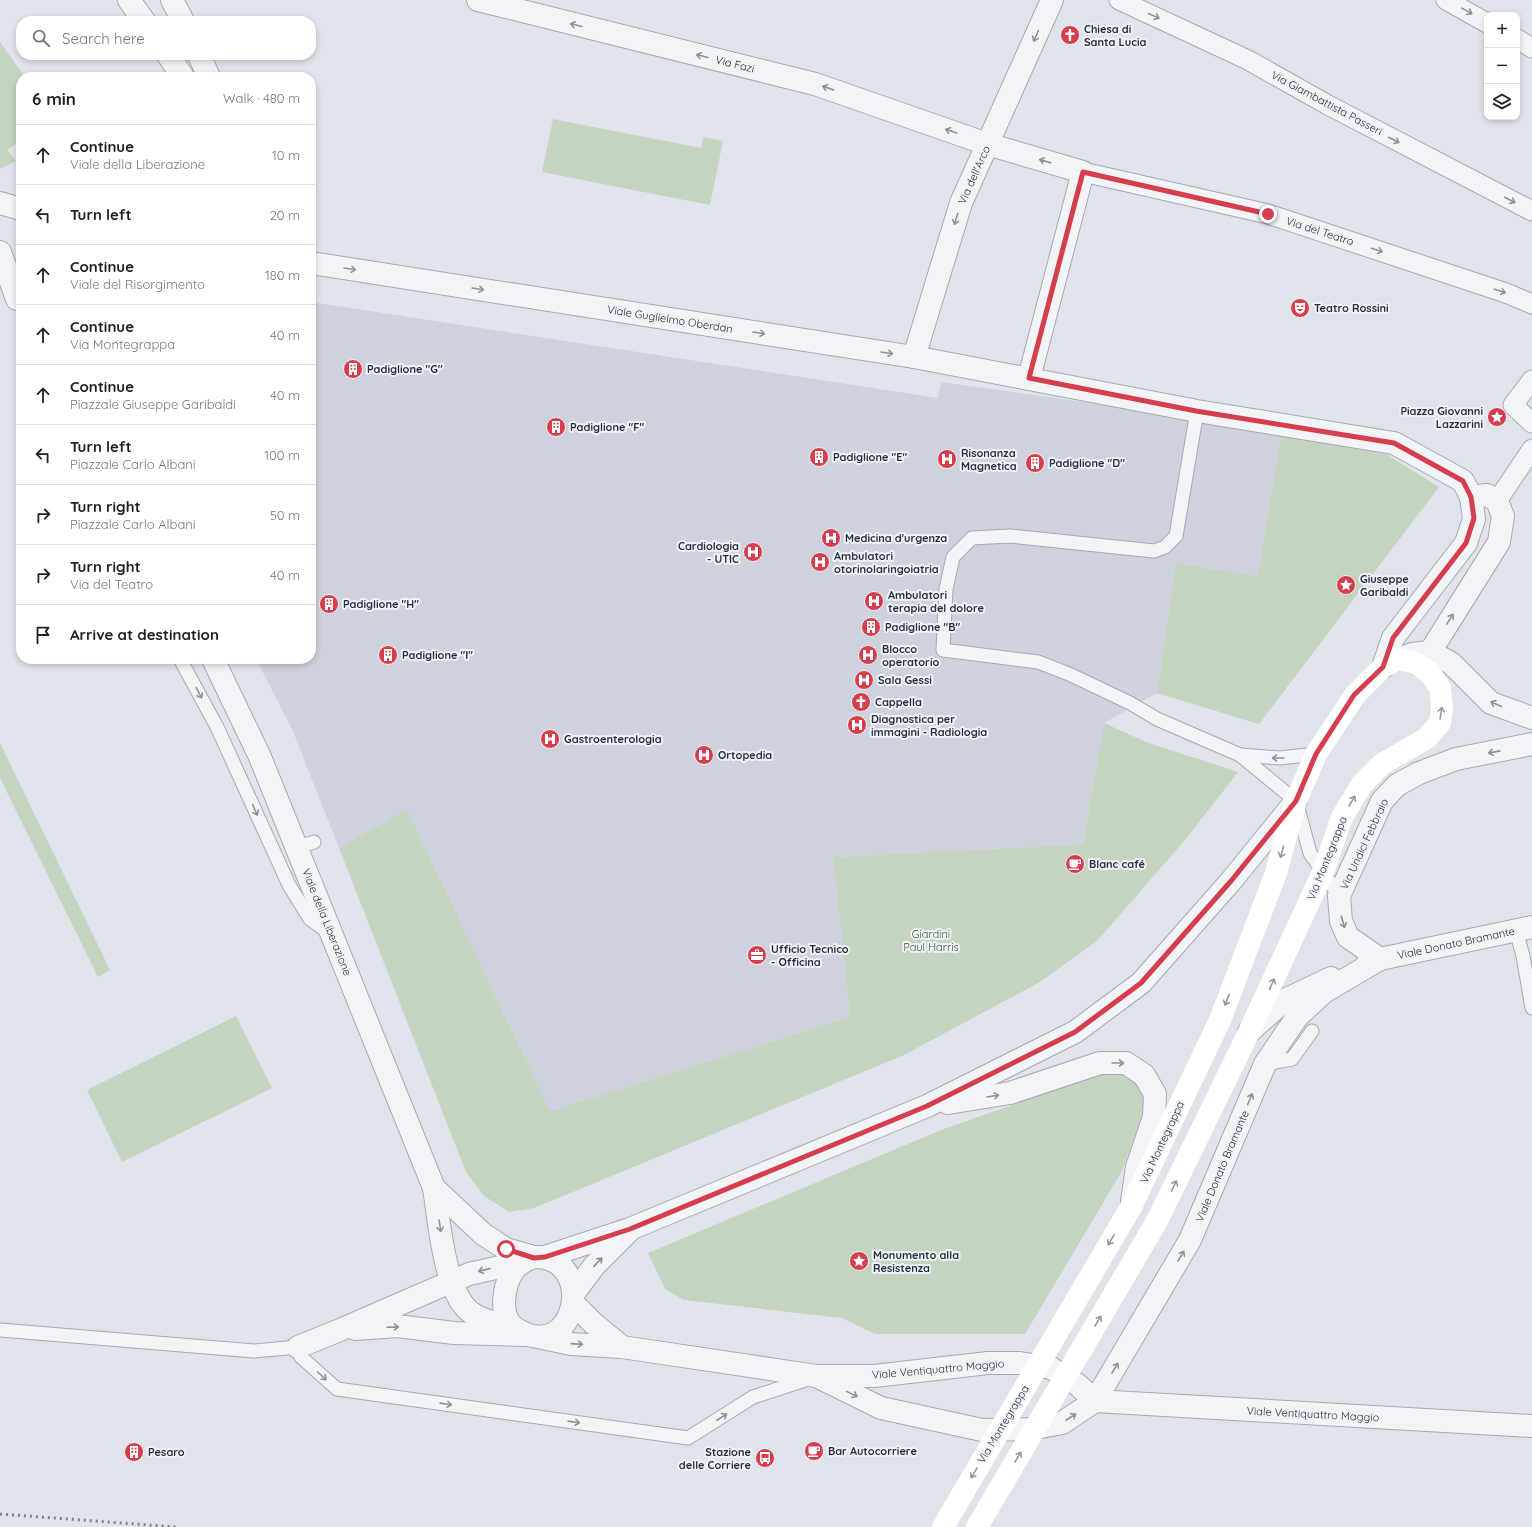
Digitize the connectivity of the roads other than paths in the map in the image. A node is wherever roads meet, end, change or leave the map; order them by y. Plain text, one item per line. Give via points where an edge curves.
1 (129, 0) edge
2 (172, 0) edge
3 (478, 0) edge
4 (1052, 0) edge
5 (1119, 0) edge
6 (1446, 0) edge
7 (140, 16) edge
8 (180, 16) edge
9 (1484, 21) edge
10 (1520, 41) edge
11 (1532, 48) edge
12 (171, 60) edge
13 (201, 60) edge
14 (180, 72) edge
15 (207, 72) edge
16 (987, 144) junction
17 (1083, 172) junction
18 (0, 203) edge
19 (16, 208) edge
20 (1532, 211) edge
21 (0, 252) edge
22 (316, 264) edge
23 (0, 278) edge
24 (16, 295) edge
25 (16, 299) edge
26 (1532, 304) edge
27 (914, 357) junction
28 (1029, 378) junction
29 (1532, 380) edge
30 (1196, 411) junction
31 (1532, 423) edge
32 (1532, 449) edge
33 (1471, 497) junction
34 (1497, 501) junction
35 (1430, 652) junction
36 (1390, 663) junction
37 (183, 664) edge
38 (215, 664) edge
39 (1532, 718) edge
40 (1532, 744) edge
41 (1316, 754) junction
42 (1240, 755) junction
43 (1296, 801) junction
44 (1323, 872) junction
45 (1340, 896) junction
46 (1524, 928) edge
47 (333, 937) junction
48 (1380, 959) junction
49 (1532, 1008) edge
50 (1312, 1031) dead end
51 (1249, 1032) junction
52 (1266, 1064) junction
53 (927, 1106) junction
54 (434, 1188) junction
55 (1131, 1207) junction
56 (630, 1229) junction
57 (534, 1259) junction
58 (451, 1281) junction
59 (574, 1298) junction
60 (0, 1330) edge
61 (340, 1330) junction
62 (526, 1333) junction
63 (298, 1347) junction
64 (622, 1347) junction
65 (816, 1376) junction
66 (1095, 1401) junction
67 (1532, 1426) edge
68 (942, 1527) edge
69 (977, 1527) edge

1 - 7 street
2 - 8 street
16 -> 3 street, Via Fazi via 815,84
4 -> 16 street, Via dell'Arco
5 -> 20 street, Via Giambattista Passeri via 1248,60 1328,105
6 -> 9 street
10 - 11 street
12 - 14 street
13 - 15 street
17 -> 16 street, Via del Teatro
16 -> 27 street, Via dell'Arco via 961,203
17 -> 26 street, Via del Teatro via 1268,214 1506,293
17 - 28 street
18 - 19 street
21 - 24 street
22 -> 27 street, Viale Guglielmo Oberdan
23 - 25 street
27 - 28 street, Viale Guglielmo Oberdan
28 - 30 street, Viale Guglielmo Oberdan
29 - 31 street via 1513,405
30 - 33 street, Viale Guglielmo Oberdan via 1394,443 1463,481
30 - 42 lane via 1176,536 1166,547 1154,551 1010,536 972,538 953,557 946,589 943,650 1038,662 1069,674 1157,719
32 - 34 street
33 - 34 street via 1487,495
33 - 36 street via 1474,518 1466,543 1393,638
35 -> 34 street via 1499,542 1503,516
35 - 36 street via 1412,654
39 -> 35 street via 1491,703 1451,663
36 - 41 main road, Via Montegrappa via 1354,695
44 -> 36 main road, Via Montegrappa via 1342,817 1362,784 1382,764 1427,738 1440,723 1440,688 1430,673 1416,663
37 -> 47 lane via 217,727 289,885 310,918
38 - 47 street, Viale della Liberazione via 305,845
40 -> 45 street, Via Undici Febbraio via 1456,759 1397,784 1382,800
41 -> 42 lane via 1280,758
41 - 43 main road, Via Montegrappa
42 - 43 lane
43 - 44 lane via 1310,853
43 - 53 street via 1231,881 1141,983 1075,1032
43 -> 55 main road, Via Montegrappa via 1276,873 1220,1020
44 - 45 lane
51 -> 44 main road, Via Montegrappa
45 -> 48 street, Via Undici Febbraio via 1341,921 1348,937
46 - 48 street, Viale Donato Bramante
46 - 49 lane via 1523,956
47 - 54 street, Viale della Liberazione
48 - 51 street, Viale Donato Bramante via 1320,982 1285,1000
48 - 52 street, Viale Donato Bramante via 1319,997 1297,1017
50 - 52 lane via 1292,1059
69 -> 51 main road, Via Montegrappa, bridge via 1157,1221
66 -> 52 street, Viale Donato Bramante via 1190,1240
53 -> 55 street via 1010,1093 1100,1063 1126,1063 1144,1075 1155,1094 1154,1117 1137,1167
53 - 56 street
54 - 57 street, Viale della Liberazione via 483,1234 506,1249
54 -> 58 street, Viale della Liberazione
55 -> 68 main road, Via Montegrappa, bridge
56 - 57 street
59 -> 56 street via 594,1266
57 -> 58 street via 469,1274
57 - 59 street via 554,1260 570,1281
57 - 62 street via 514,1269 504,1291 507,1318
58 - 61 street
58 - 62 street, Viale della Liberazione via 460,1301 469,1311 482,1319
59 - 62 street via 564,1325 552,1334
59 - 64 street via 593,1323
60 - 63 lane via 254,1351
61 -> 62 street via 396,1326 454,1333
61 - 63 street
62 -> 64 street, Viale Ventiquattro Maggio via 571,1344
63 -> 65 lane via 301,1357 337,1389 688,1438 753,1397
64 - 65 street, Viale Ventiquattro Maggio
65 - 66 street, Viale Ventiquattro Maggio via 874,1376 988,1363 1020,1363 1051,1368 1078,1385
65 -> 66 street, Viale Ventiquattro Maggio via 881,1408 982,1430 1030,1429 1062,1423
66 - 67 street, Viale Ventiquattro Maggio

